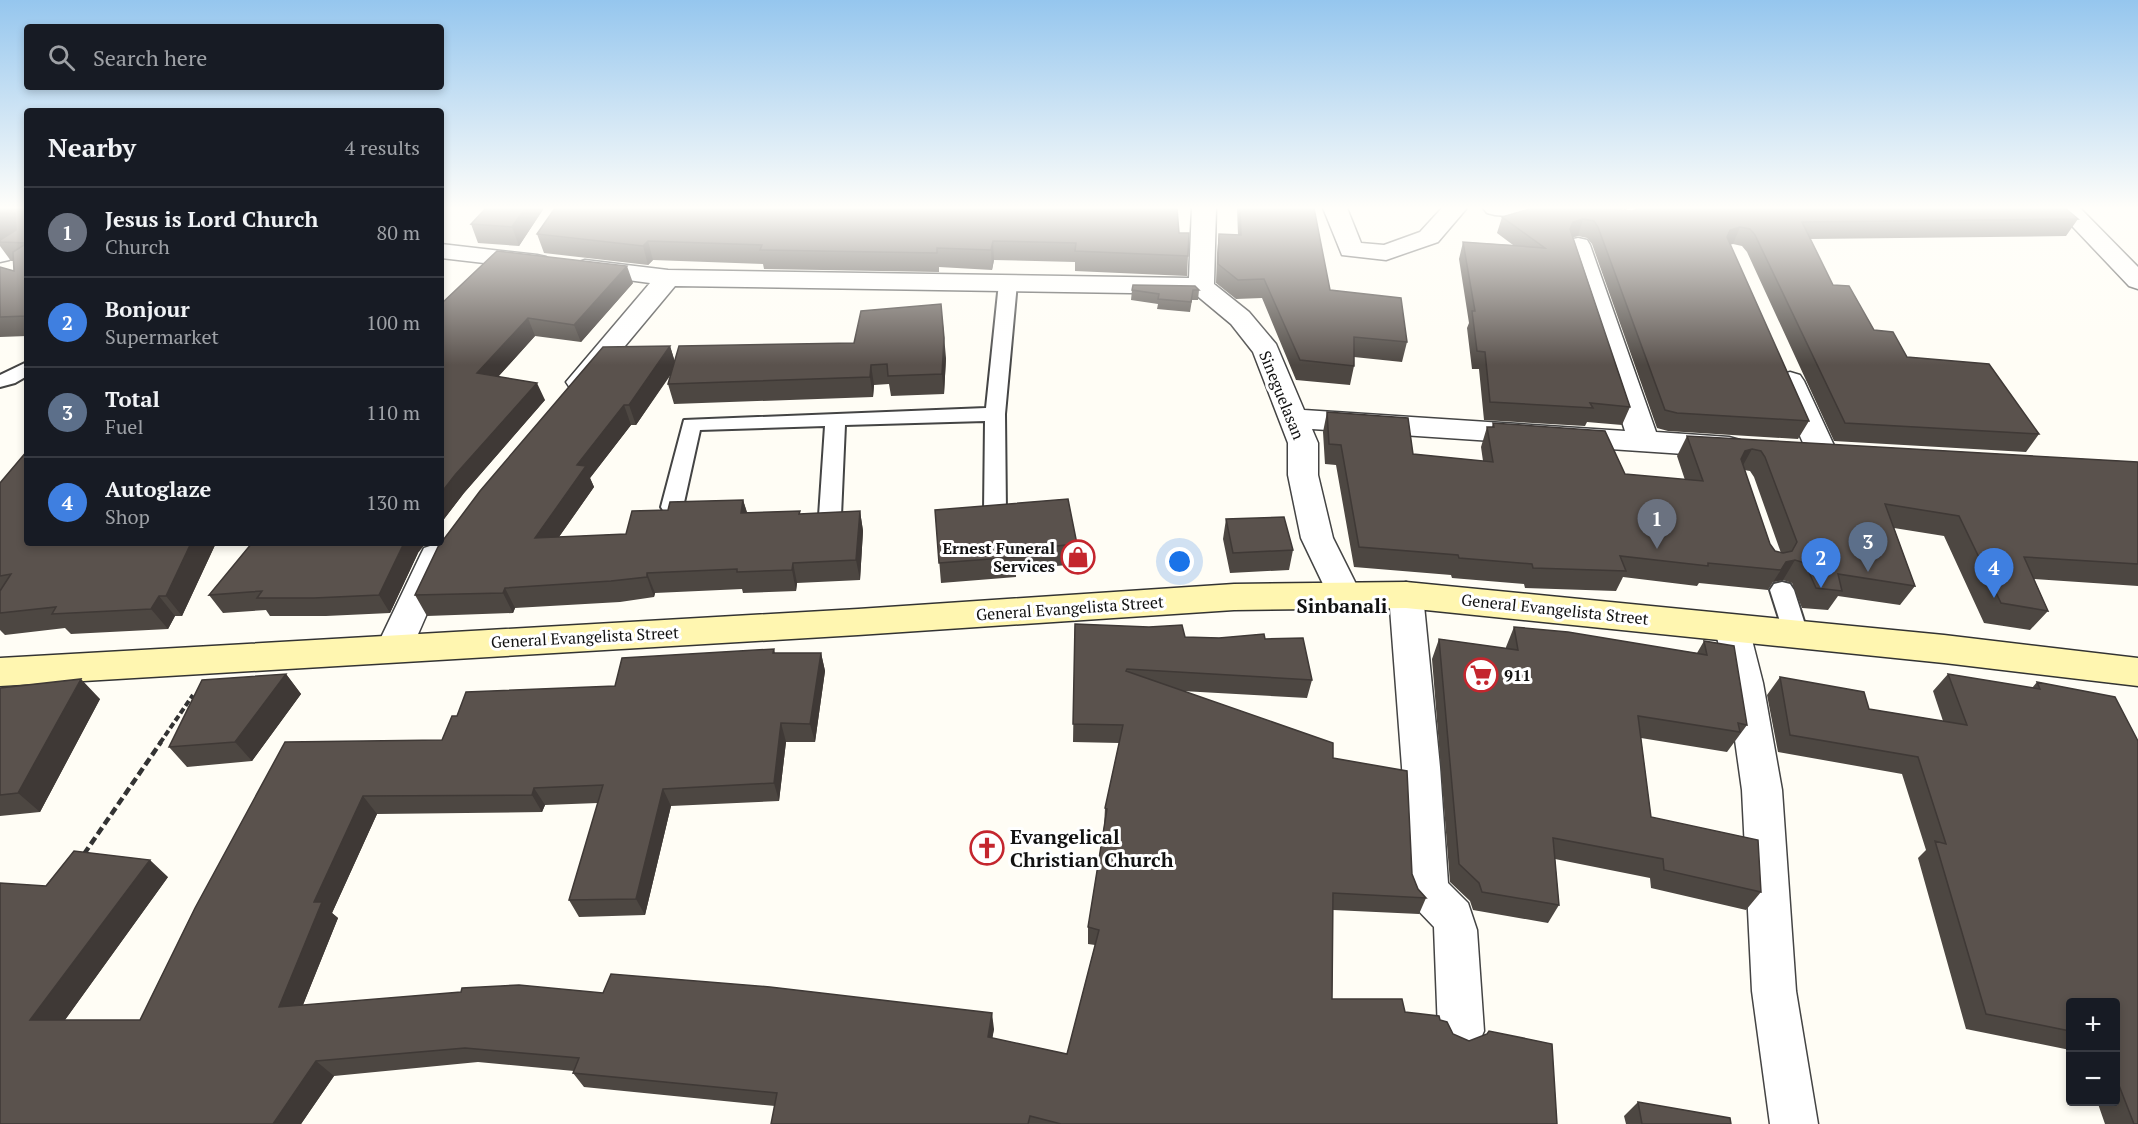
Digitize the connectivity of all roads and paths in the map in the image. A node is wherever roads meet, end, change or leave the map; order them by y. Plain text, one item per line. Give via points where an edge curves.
1 (578, 260) edge
2 (1202, 260) edge
3 (1583, 260) edge
4 (2118, 260) edge
5 (668, 278) junction
6 (2138, 281) edge
7 (1008, 283) junction
8 (1201, 286) junction
9 (1780, 358) edge
10 (24, 370) edge
11 (0, 381) edge
12 (561, 404) edge
13 (995, 414) junction
14 (1292, 418) junction
15 (835, 419) junction
16 (1644, 442) junction
17 (1751, 448) edge
18 (1787, 450) edge
19 (672, 507) edge
20 (995, 512) edge
21 (830, 516) edge
22 (451, 536) edge
23 (444, 546) edge
24 (444, 546) edge
25 (1782, 590) edge
26 (1407, 594) junction
27 (1345, 596) junction
28 (1732, 628) junction
29 (1796, 634) junction
30 (394, 648) junction
31 (218, 659) junction
32 (0, 672) edge
33 (2138, 672) edge
34 (82, 857) edge
35 (1461, 1031) dead end
36 (1794, 1124) edge

1 - 5 street
2 - 8 street
3 - 16 street
4 - 6 street
5 - 7 street
5 - 12 street
7 - 8 street
7 - 13 lane
8 - 14 street, Sineguelasan via 1240,318 1266,350
9 - 18 street via 1834,453
10 - 11 lane
13 - 15 lane
13 - 20 lane
14 - 16 street
14 - 27 street, Sineguelasan via 1303,443 1303,475 1317,538
15 - 19 lane via 692,424
15 - 21 lane
16 - 17 street
22 - 23 street
24 - 30 street via 432,562
25 - 29 lane
26 - 27 main road, General Evangelista Street
26 - 28 main road, General Evangelista Street
26 - 35 street via 1428,891 1453,916
27 - 30 main road, General Evangelista Street via 1234,597
28 - 29 main road, General Evangelista Street
28 - 36 street via 1745,683 1761,790 1774,991
29 - 33 main road, General Evangelista Street
30 - 31 main road, General Evangelista Street
31 - 32 main road, General Evangelista Street
31 - 34 path

